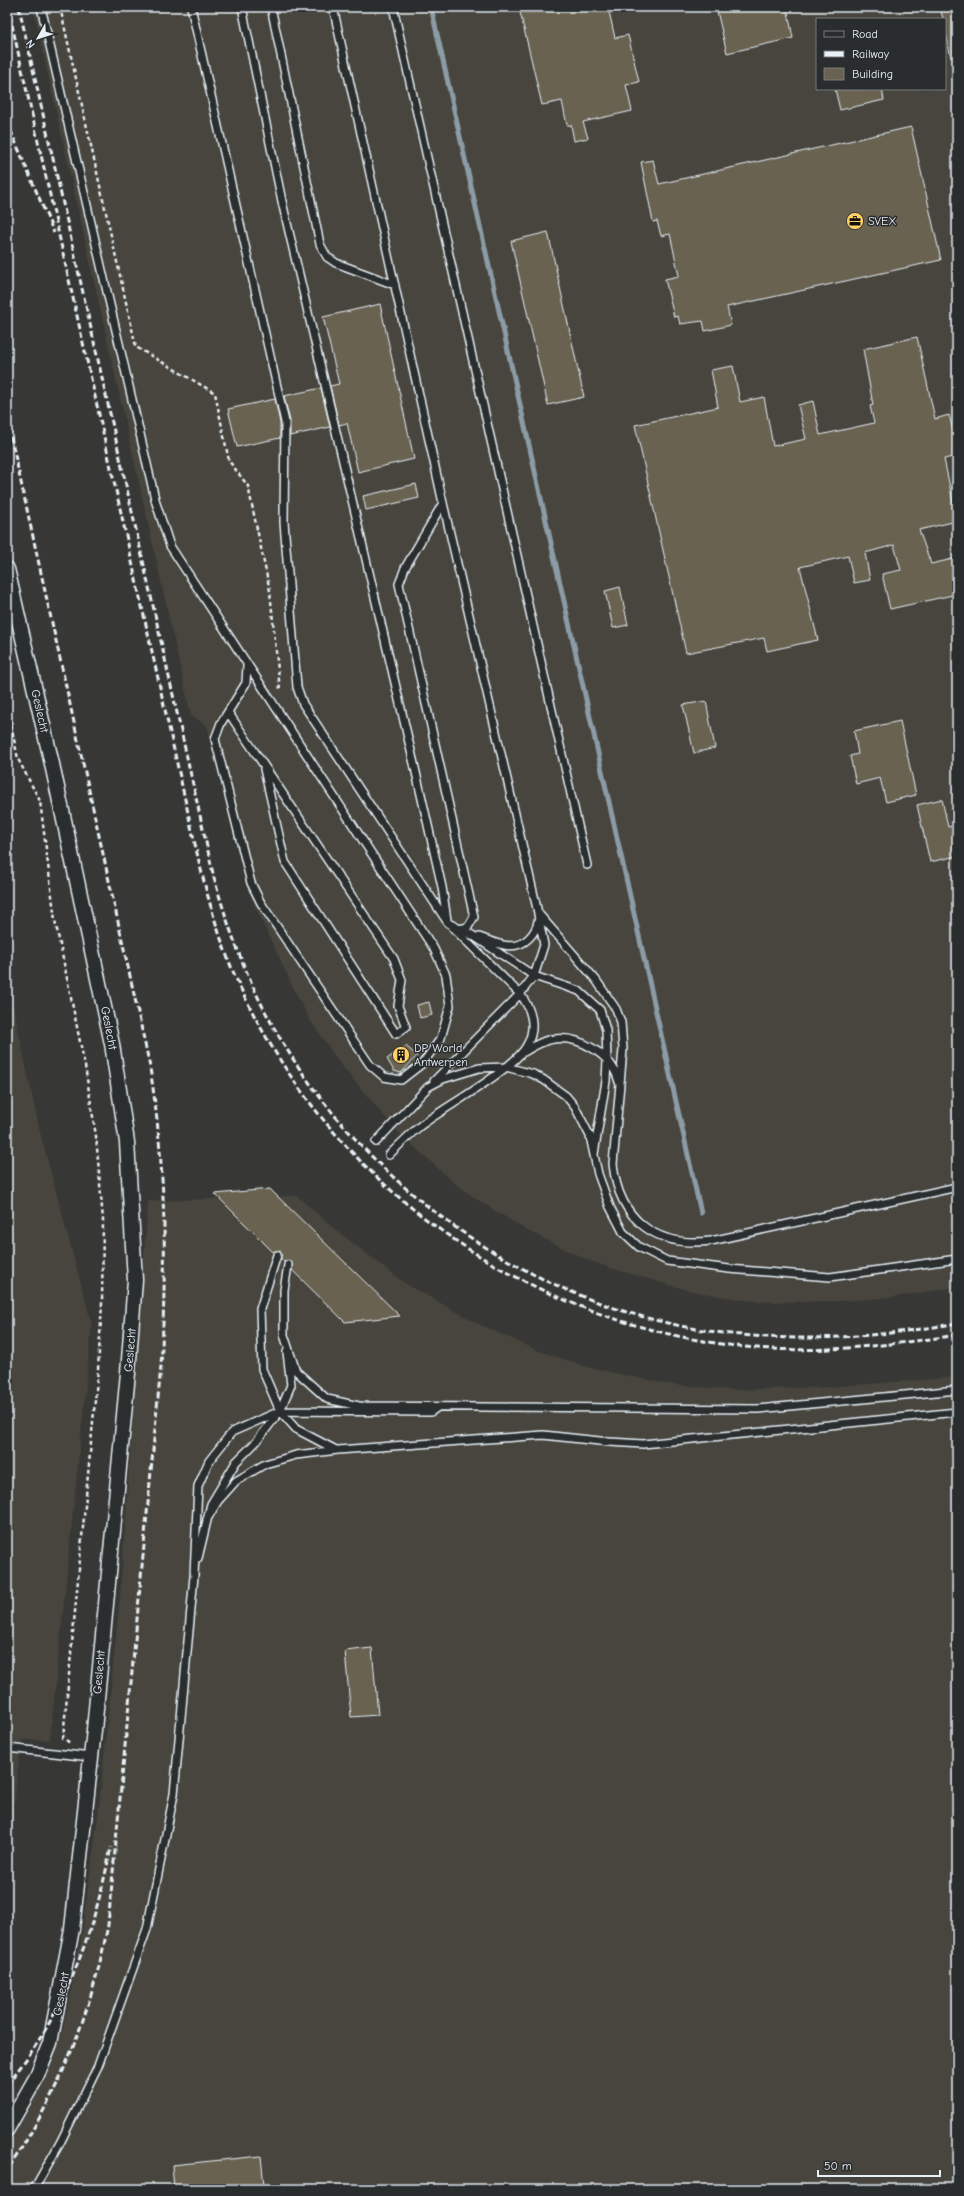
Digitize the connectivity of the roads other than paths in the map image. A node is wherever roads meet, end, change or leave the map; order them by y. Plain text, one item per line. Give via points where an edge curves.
1 (41, 7) edge
2 (191, 7) edge
3 (242, 7) edge
4 (270, 7) edge
5 (333, 7) edge
6 (393, 7) edge
7 (395, 285) junction
8 (443, 503) junction
9 (7, 569) edge
10 (247, 666) junction
11 (228, 712) junction
12 (264, 769) junction
13 (588, 865) dead end
14 (538, 913) junction
15 (448, 923) junction
16 (458, 929) junction
17 (472, 935) junction
18 (534, 976) junction
19 (520, 994) junction
20 (522, 1053) junction
21 (607, 1060) junction
22 (506, 1067) junction
23 (428, 1087) junction
24 (620, 1088) junction
25 (376, 1142) dead end
26 (594, 1154) junction
27 (389, 1155) dead end
28 (957, 1187) edge
29 (277, 1255) dead end
30 (957, 1259) edge
31 (288, 1265) dead end
32 (284, 1335) junction
33 (957, 1390) edge
34 (438, 1407) junction
35 (280, 1410) junction
36 (957, 1412) edge
37 (338, 1450) junction
38 (207, 1519) junction
39 (194, 1576) junction
40 (7, 1748) edge
41 (91, 1757) junction
42 (7, 2129) edge
43 (34, 2189) edge

1 - 10 lane via 156,503 170,546
2 - 15 lane via 285,422 284,522 297,687 304,704
3 - 15 lane via 283,206 419,783
4 - 7 lane via 320,244 327,257 336,263
5 - 7 lane
6 - 13 lane
7 - 8 lane
8 - 14 lane
8 - 16 lane via 405,568 399,584 474,917 468,927
9 - 41 street, Geslecht via 102,996 121,1097 130,1168 135,1273 133,1316
10 - 11 lane via 246,683
10 - 11 lane via 434,949 446,975 450,1006 441,1038 423,1064 401,1080 384,1077 370,1065 261,903 251,883 215,739
11 - 12 lane
12 - 12 lane via 284,862 396,1034 406,1027 398,1006 402,980 394,959
14 - 17 lane via 535,931 519,945 510,947
14 - 18 lane via 544,945
14 - 24 lane via 596,980 616,1010 623,1034
15 - 16 lane
15 - 19 lane
16 - 17 lane
17 - 18 lane
18 - 19 lane
18 - 21 lane via 579,991 600,1010 606,1030
19 - 20 lane via 529,1006 531,1017 531,1032
19 - 23 lane
20 - 21 lane via 536,1044 563,1038 574,1039
20 - 22 lane
21 - 24 lane via 614,1069
21 - 26 lane
22 - 23 lane via 479,1068 443,1079
22 - 26 lane via 533,1074 566,1096 583,1121
22 - 27 lane via 420,1126
23 - 25 lane
24 - 28 lane via 613,1164 617,1189 628,1211 640,1224 675,1242 692,1244 711,1241
26 - 30 lane via 610,1207 623,1232 639,1247 667,1261 830,1277
29 - 35 lane via 260,1309 262,1368
31 - 32 lane via 284,1290
32 - 34 lane via 296,1371 327,1399 359,1406
32 - 35 lane via 291,1385
33 - 34 lane via 758,1409
34 - 35 lane via 431,1412
35 - 37 lane via 296,1429
35 - 38 lane via 257,1441 236,1462 211,1504
35 - 39 lane via 232,1432 209,1461 198,1486
36 - 37 lane via 643,1444 543,1435
37 - 38 lane via 296,1456 265,1464 236,1481 218,1501
38 - 39 lane
39 - 43 lane via 174,1794 147,1929 98,2066
40 - 41 lane
41 - 42 street, Geslecht via 78,1888 59,2006 50,2043 36,2078

